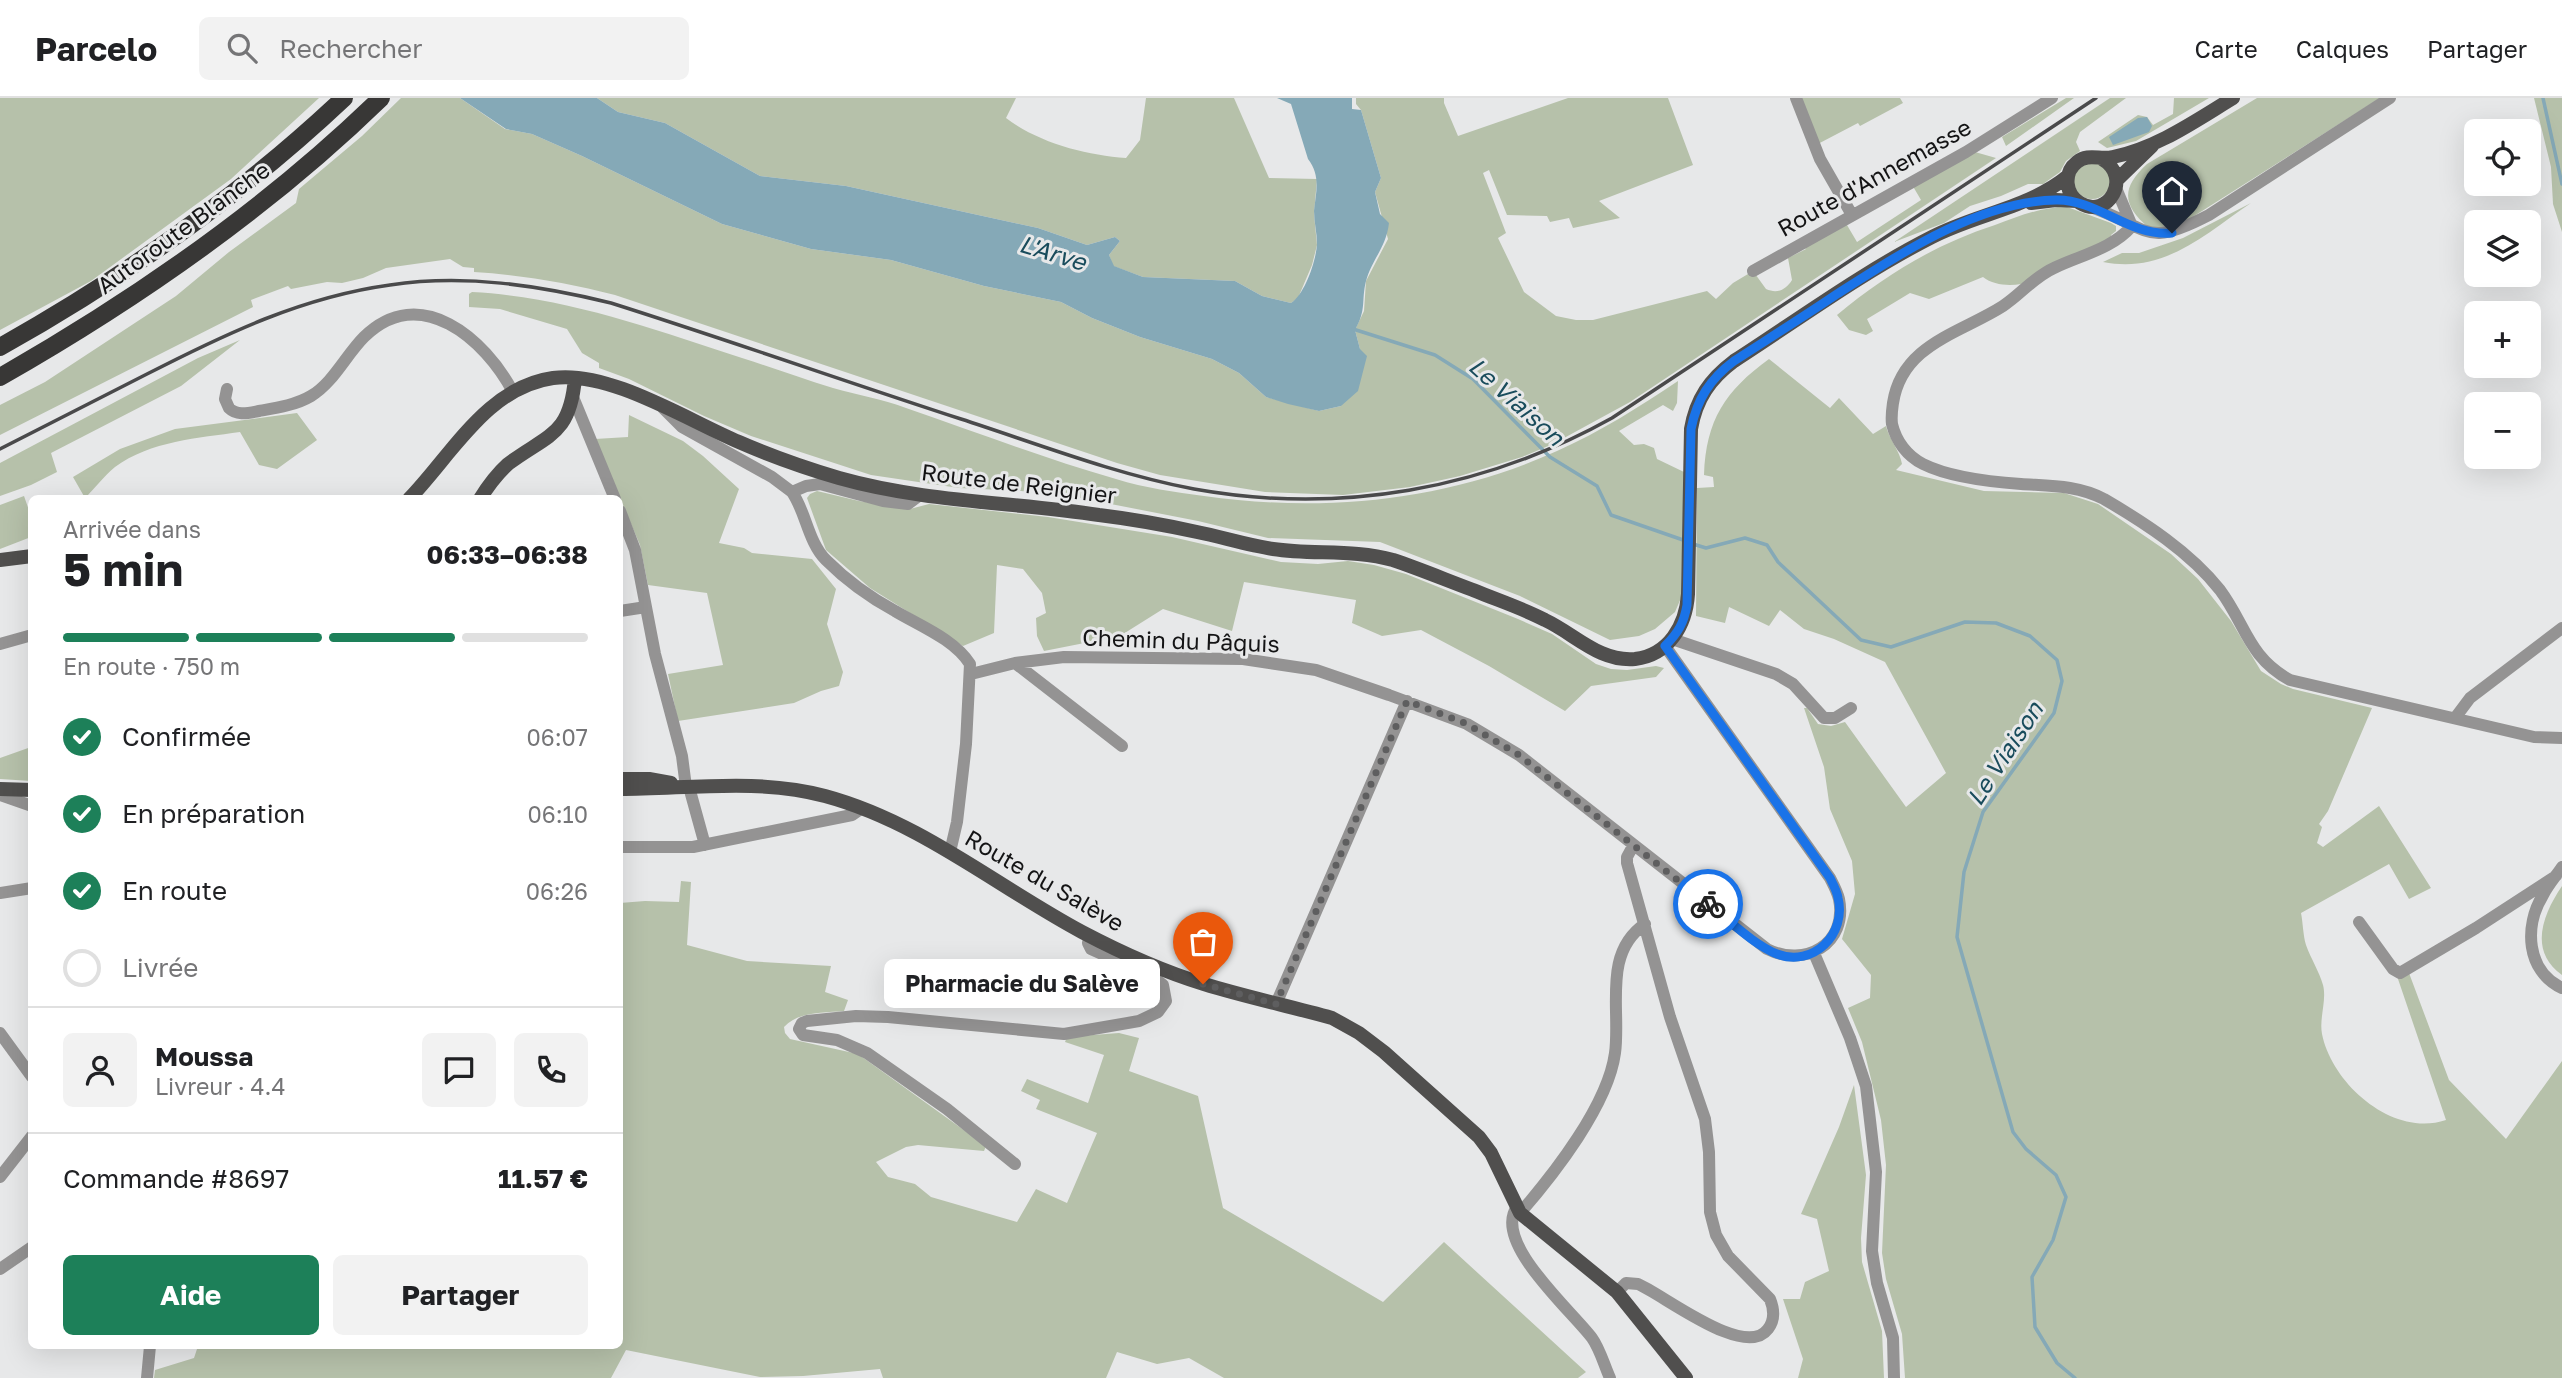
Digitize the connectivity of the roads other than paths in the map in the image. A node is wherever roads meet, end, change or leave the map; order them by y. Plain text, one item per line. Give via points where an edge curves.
1 (344, 98) edge
2 (381, 98) edge
3 (1796, 98) edge
4 (2052, 98) edge
5 (2233, 98) edge
6 (2390, 98) edge
7 (2153, 145) junction
8 (2102, 159) junction
9 (2068, 176) junction
10 (2117, 184) junction
11 (2084, 204) junction
12 (2016, 205) junction
13 (1852, 215) junction
14 (2132, 226) junction
15 (1753, 271) dead end
16 (0, 347) edge
17 (0, 377) edge
18 (575, 378) junction
19 (227, 389) dead end
20 (513, 392) junction
21 (573, 397) junction
22 (660, 406) junction
23 (792, 492) junction
24 (413, 495) edge
25 (483, 495) edge
26 (613, 495) edge
27 (920, 495) junction
28 (623, 519) edge
29 (28, 556) edge
30 (0, 559) edge
31 (646, 607) junction
32 (623, 611) edge
33 (2562, 628) edge
34 (28, 636) edge
35 (1668, 643) junction
36 (0, 644) edge
37 (1015, 663) junction
38 (971, 674) junction
39 (1407, 701) junction
40 (1851, 708) dead end
41 (2455, 718) junction
42 (2562, 738) edge
43 (1122, 746) dead end
44 (623, 779) edge
45 (687, 787) junction
46 (0, 789) edge
47 (623, 789) edge
48 (28, 790) edge
49 (0, 794) edge
50 (28, 804) edge
51 (862, 808) junction
52 (705, 845) junction
53 (1633, 846) junction
54 (623, 848) edge
55 (950, 852) junction
56 (2559, 872) edge
57 (28, 889) edge
58 (0, 893) edge
59 (2359, 922) dead end
60 (1645, 924) junction
61 (1090, 936) junction
62 (1814, 953) junction
63 (2562, 988) edge
64 (1276, 1004) junction
65 (0, 1033) edge
66 (28, 1072) edge
67 (28, 1141) edge
68 (1015, 1164) dead end
69 (0, 1177) edge
70 (1518, 1210) junction
71 (28, 1250) edge
72 (0, 1269) edge
73 (1617, 1292) junction
74 (150, 1349) edge
75 (147, 1378) edge
76 (1610, 1378) edge
77 (1686, 1378) edge
78 (1894, 1378) edge

1 - 16 highway, Autoroute Blanche via 212,211 80,302
2 - 17 highway, Autoroute Blanche via 333,144 228,229 91,324
3 - 13 street via 1820,159
4 - 13 street, Route d'Annemasse
5 - 7 main road
6 - 14 street via 2183,229 2154,234
7 - 8 main road
7 - 10 main road
8 - 9 main road via 2083,158
8 - 10 main road via 2113,167
9 - 11 main road via 2068,190
9 - 12 main road
10 - 11 main road via 2107,202
10 - 14 street
11 - 12 main road via 2056,200
11 - 14 street
12 - 35 main road via 1956,226 1912,248 1721,371 1697,404 1691,429 1688,594 1683,624
13 - 15 street, Route d'Annemasse
14 - 41 street via 2116,242 2051,269 2005,305 1943,338 1915,359 1903,372 1895,393 1891,418 1899,442 1917,460 1942,471 2018,484 2071,487 2102,499 2194,562 2220,590 2260,657 2290,680
18 - 20 main road, Route de Reignier via 544,380
18 - 21 main road
18 - 22 main road, Route de Reignier via 610,385
19 - 20 street via 227,405 239,414 304,400 327,383 375,328 418,314 442,320 466,334 495,363
20 - 24 main road, Route de Reignier via 484,414
21 - 25 main road via 558,429 506,466
21 - 26 street
22 - 23 street via 682,427
22 - 27 main road, Route de Reignier via 802,466 872,487
23 - 27 street via 820,484 908,504
23 - 38 street via 826,560 892,610 953,646 966,657
27 - 35 main road, Route de Reignier via 1100,515 1279,550 1379,556 1549,621 1608,656 1641,657
28 - 31 street via 635,550
29 - 30 main road
31 - 32 street
31 - 45 street
33 - 41 street via 2470,698
34 - 36 street
35 - 40 street via 1787,679 1824,718 1835,719
35 - 62 street via 1830,878 1839,898 1838,921 1829,942
37 - 38 street, Chemin du Pâquis
37 - 39 street, Chemin du Pâquis via 1081,657 1268,661 1316,670
37 - 43 street
38 - 55 street
39 - 53 street, Chemin du Pâquis via 1467,724 1519,755
39 - 64 street
41 - 42 street via 2533,737
44 - 45 main road, Route du Salève
45 - 47 main road, Route du Salève
45 - 51 main road, Route du Salève via 790,789
45 - 52 street
46 - 48 main road
49 - 50 street
51 - 52 street via 852,815
51 - 55 main road, Route du Salève
52 - 54 street
53 - 60 street via 1627,863
53 - 62 street, Chemin du Pâquis via 1767,949 1791,957
55 - 61 main road, Route du Salève
56 - 59 street via 2400,973
56 - 63 street via 2541,897 2530,943 2542,972
57 - 58 street
60 - 70 street via 1633,932 1622,953 1615,989 1614,1057 1600,1098 1547,1182
60 - 73 street via 1705,1119 1710,1212 1716,1235 1728,1256 1770,1298 1772,1321 1763,1335 1737,1337 1638,1284 1626,1283
61 - 64 main road, Route du Salève via 1194,981
61 - 68 street via 1091,949 1163,985 1166,1001 1158,1012 1139,1021 1064,1034 867,1016 807,1020 799,1029 803,1035 837,1040 867,1053
62 - 78 street via 1866,1087 1876,1172 1872,1251 1893,1338
64 - 70 main road, Route du Salève via 1339,1021 1384,1052 1479,1137
65 - 66 street
67 - 69 street
70 - 73 main road, Route du Salève
70 - 76 street via 1510,1222 1517,1246 1595,1341
71 - 72 street
73 - 77 main road, Route du Salève
74 - 75 street

